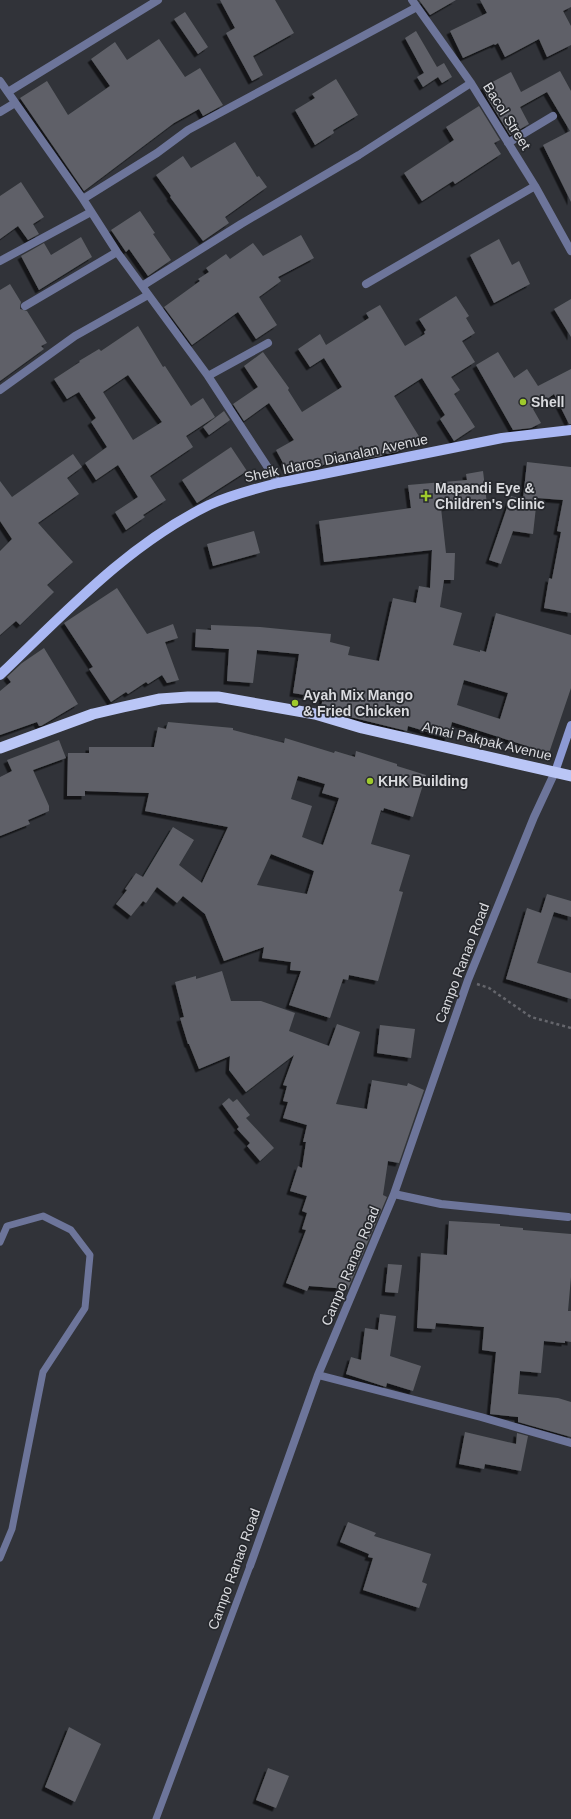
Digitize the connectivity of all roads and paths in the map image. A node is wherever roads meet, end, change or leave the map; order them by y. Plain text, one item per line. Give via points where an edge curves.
1 (158, 0) edge
2 (415, 3) edge
3 (0, 81) edge
4 (471, 84) junction
5 (8, 92) junction
6 (14, 103) junction
7 (0, 112) edge
8 (553, 116) dead end
9 (508, 143) junction
10 (535, 186) junction
11 (83, 199) junction
12 (92, 212) junction
13 (571, 251) edge
14 (117, 252) junction
15 (0, 261) edge
16 (366, 284) dead end
17 (142, 286) junction
18 (148, 295) junction
19 (25, 306) dead end
20 (268, 342) dead end
21 (208, 376) junction
22 (0, 390) edge
23 (571, 430) edge
24 (278, 483) junction
25 (0, 675) edge
26 (571, 725) edge
27 (0, 748) edge
28 (555, 772) junction
29 (571, 776) edge
30 (468, 980) junction
31 (571, 1028) edge
32 (394, 1194) junction
33 (568, 1217) dead end
34 (0, 1242) edge
35 (318, 1375) junction
36 (571, 1443) edge
37 (0, 1558) edge
38 (250, 1566) joint
39 (156, 1819) edge

1 - 5 street
2 - 4 street, Bacol Street
2 - 11 street via 188,130 157,153
3 - 5 street
4 - 9 street, Bacol Street
4 - 17 street
5 - 6 street
6 - 7 street
6 - 11 street
8 - 9 street
9 - 10 street, Bacol Street
10 - 13 street, Bacol Street
10 - 16 street
11 - 12 street
12 - 14 street
12 - 15 street
14 - 17 street
14 - 19 street
17 - 18 street
18 - 21 street
18 - 22 street via 75,336
20 - 21 street
21 - 24 street
23 - 24 main road, Sheik Idaros Dianalan Avenue via 502,438
24 - 25 main road, Sheik Idaros Dianalan Avenue via 244,491 210,505 157,535 122,560
26 - 28 main road, Campo Ranao Road
27 - 28 highway, Amai Pakpak Avenue via 93,714 160,699 218,697 315,714 362,728
28 - 29 highway, Amai Pakpak Avenue
28 - 30 street, Campo Ranao Road via 534,817
30 - 31 path via 488,988 531,1017
30 - 32 street, Campo Ranao Road
32 - 33 street via 441,1204
32 - 35 street, Campo Ranao Road
34 - 37 lane via 7,1226 43,1216 71,1230 90,1255 85,1308 43,1372 12,1529
35 - 36 street
35 - 38 street, Campo Ranao Road
38 - 39 lane, Campo Ranao Road

